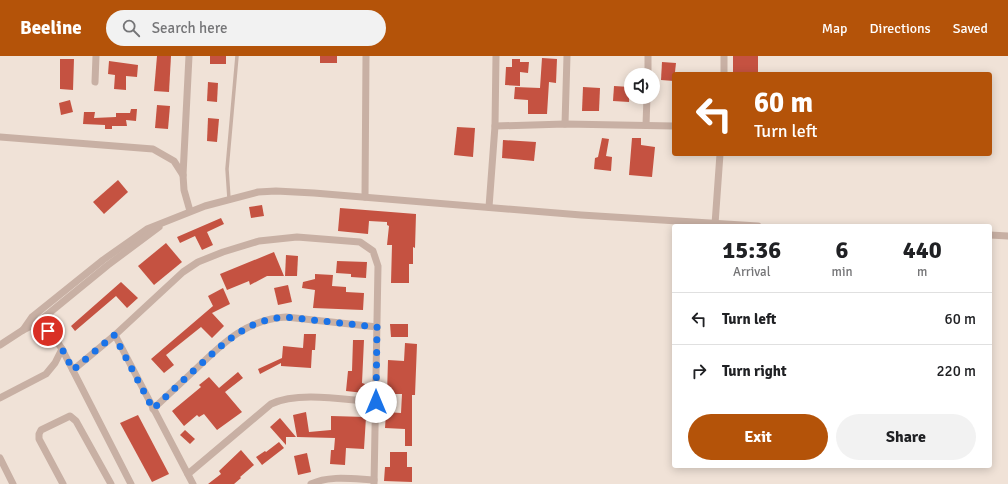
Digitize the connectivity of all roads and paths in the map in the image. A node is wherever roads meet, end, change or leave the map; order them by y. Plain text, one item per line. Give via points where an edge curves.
1 (96, 56) edge
2 (189, 56) edge
3 (237, 56) edge
4 (366, 56) edge
5 (496, 56) edge
6 (567, 56) edge
7 (648, 56) edge
8 (724, 56) edge
9 (648, 68) edge
10 (724, 72) edge
11 (95, 82) dead end
12 (647, 104) edge
13 (565, 124) junction
14 (646, 125) junction
15 (495, 126) junction
16 (672, 126) edge
17 (0, 137) edge
18 (720, 156) edge
19 (183, 175) junction
20 (364, 196) junction
21 (228, 199) junction
22 (489, 207) junction
23 (190, 212) junction
24 (167, 221) junction
25 (715, 224) joint
26 (992, 235) edge
27 (1008, 236) edge
28 (32, 317) junction
29 (37, 323) junction
30 (377, 327) junction
31 (23, 330) junction
32 (114, 335) junction
33 (0, 345) edge
34 (62, 349) junction
35 (73, 370) junction
36 (0, 398) edge
37 (376, 402) junction
38 (153, 409) junction
39 (0, 458) edge
40 (188, 474) junction
41 (374, 482) edge
42 (13, 484) edge
43 (63, 484) edge
44 (111, 484) edge
45 (131, 484) edge
46 (193, 484) edge
47 (311, 484) edge

1 - 11 street
2 - 19 street
3 - 21 lane via 227,169
4 - 20 street
5 - 15 street
6 - 13 street
7 - 9 street
8 - 10 street
12 - 14 street
13 - 14 street
13 - 15 street
14 - 16 street
15 - 22 street
17 - 19 street via 153,149 174,161
18 - 25 street
19 - 23 street
20 - 21 street via 276,190
20 - 22 street
21 - 23 street
22 - 25 street
23 - 24 street
24 - 28 street via 147,229 132,239
24 - 29 street
26 - 27 street
28 - 29 street
28 - 31 street
29 - 31 street
29 - 34 street via 54,337
30 - 32 street via 378,266 373,251 360,242 296,237 259,242 198,262 183,272
30 - 37 street
30 - 38 street via 286,317 259,322 228,338
31 - 33 street
32 - 35 street
32 - 38 street
34 - 35 street
34 - 36 street via 55,364 46,374
35 - 45 street
37 - 40 street via 296,397 281,399 271,404
37 - 41 street
38 - 40 street
39 - 42 street
40 - 46 street
41 - 47 street via 332,478
43 - 44 street via 39,436 42,430 70,416 74,418

